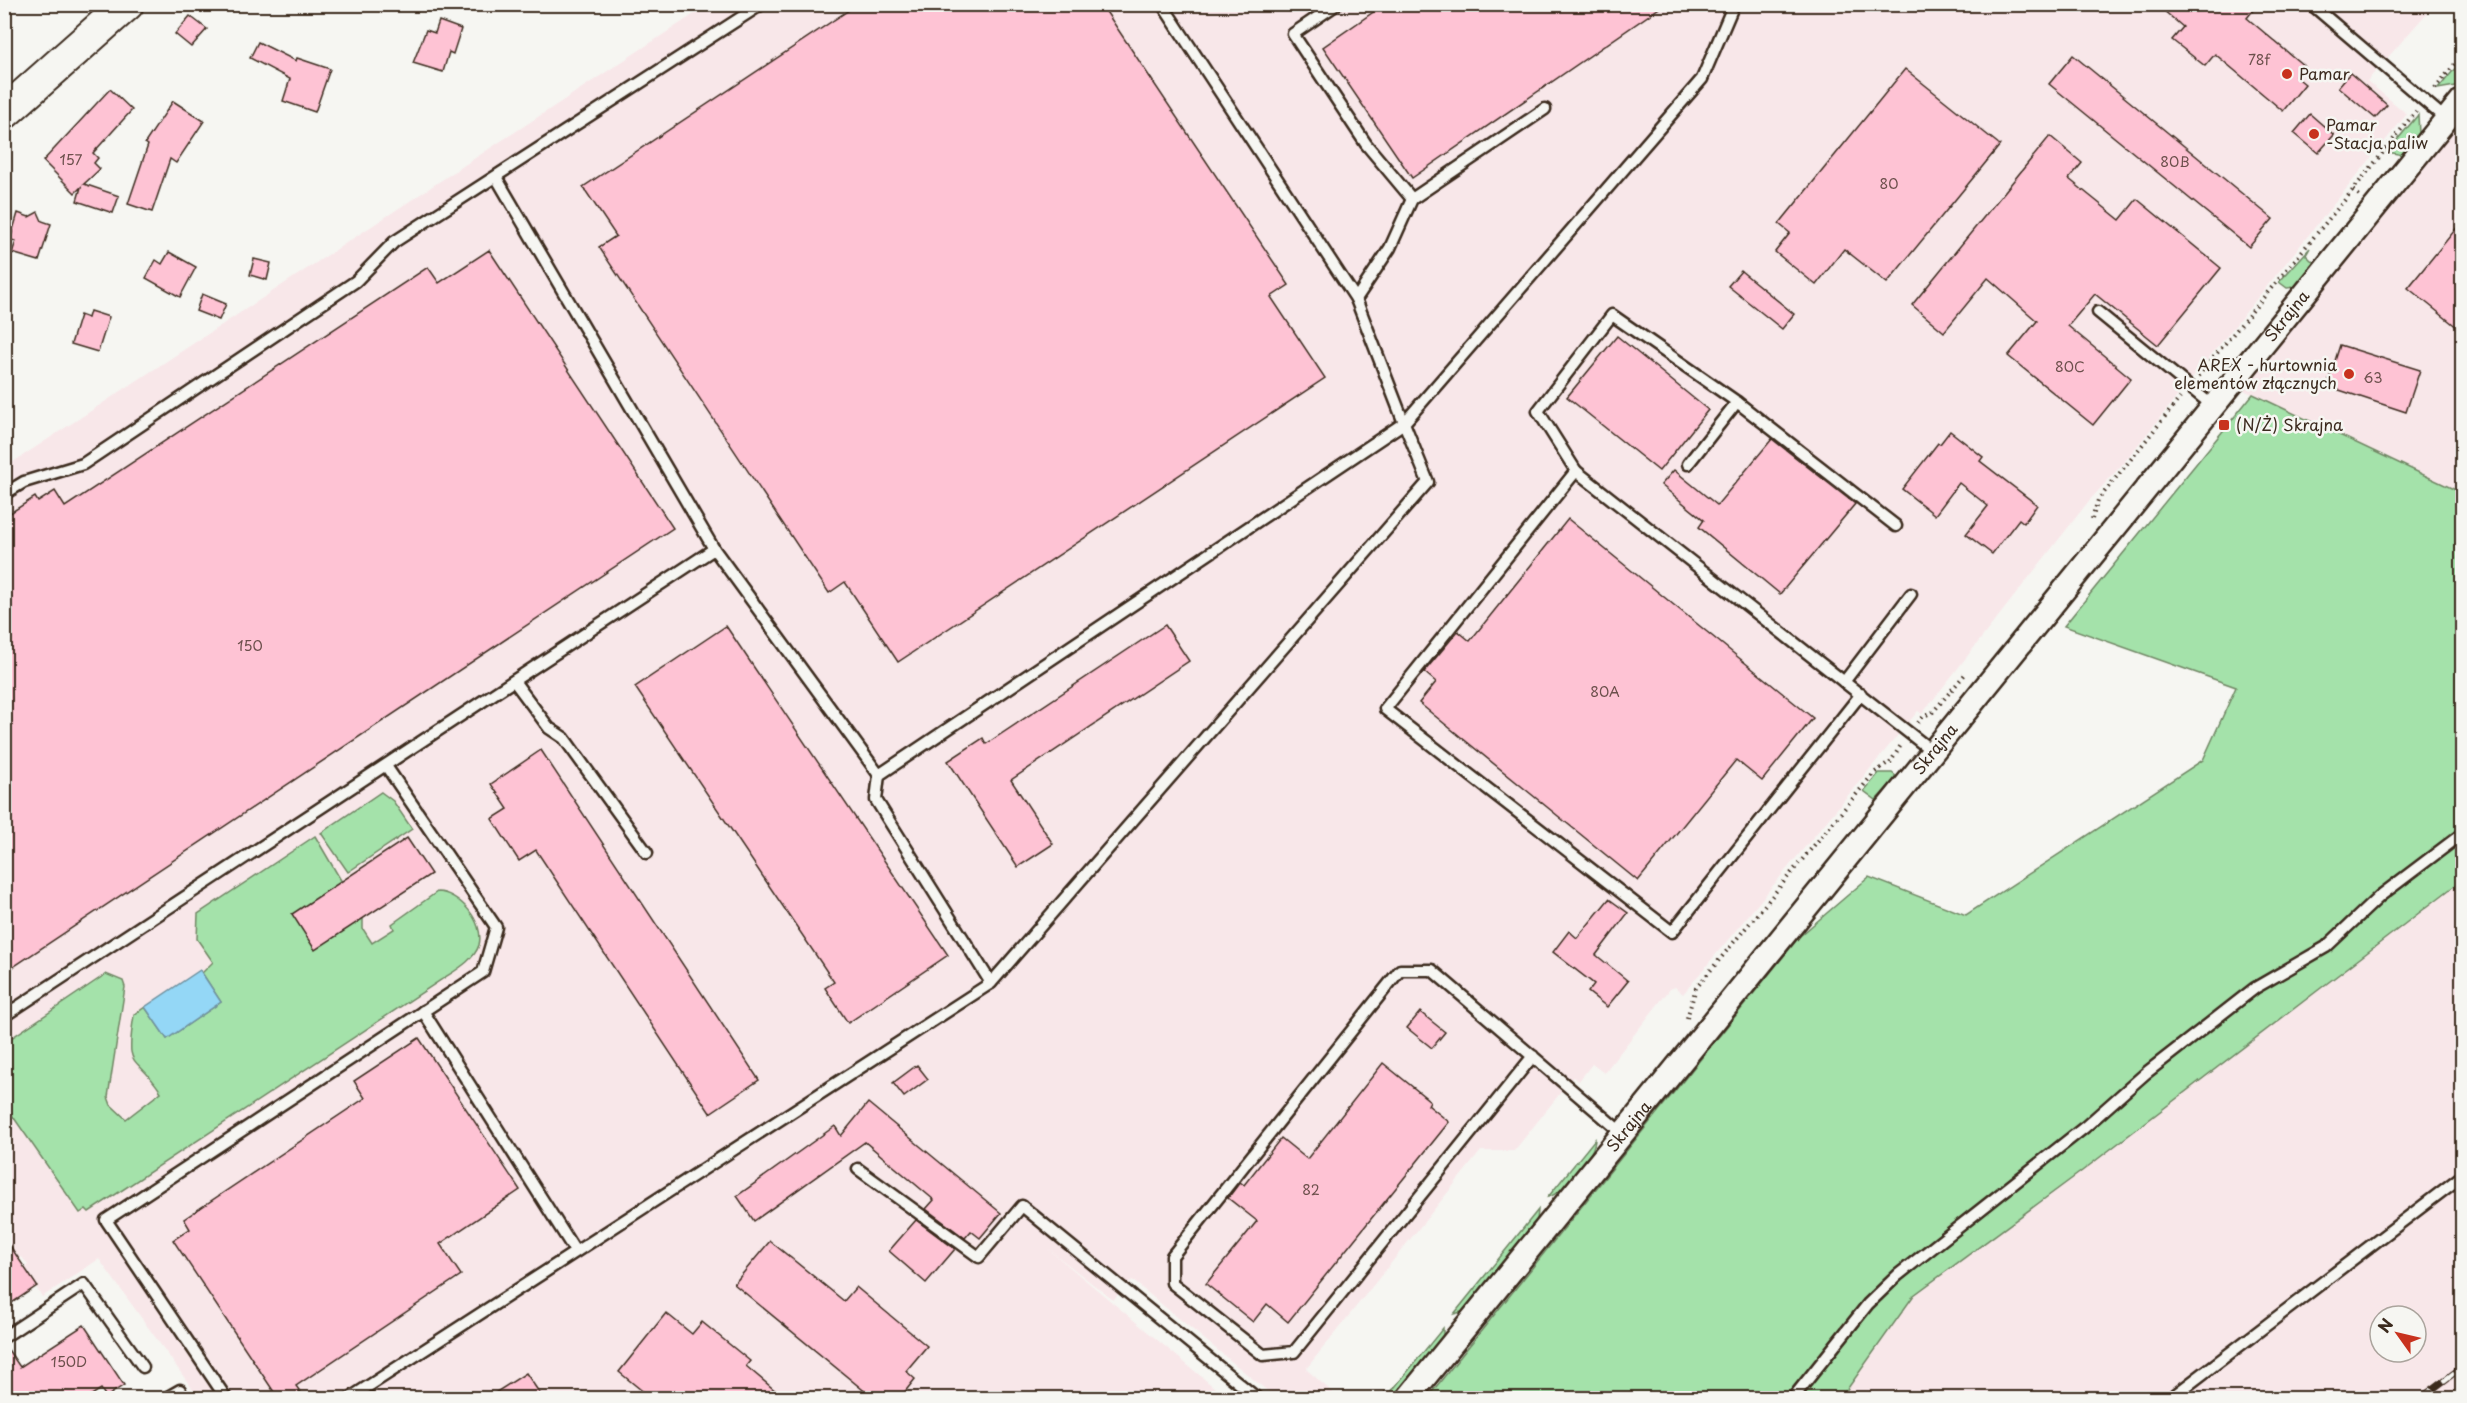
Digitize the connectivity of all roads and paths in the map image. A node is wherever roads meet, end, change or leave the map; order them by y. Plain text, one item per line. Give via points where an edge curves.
1 (127, 4) edge
2 (762, 4) edge
3 (1162, 4) edge
4 (1337, 4) edge
5 (1734, 4) edge
6 (2311, 4) edge
7 (2463, 55) edge
8 (2463, 100) edge
9 (2425, 101) junction
10 (1545, 109) dead end
11 (4, 113) edge
12 (2447, 120) junction
13 (496, 177) junction
14 (2353, 189) junction
15 (1412, 199) junction
16 (2366, 201) dead end
17 (1356, 299) junction
18 (2098, 312) dead end
19 (2188, 387) junction
20 (1737, 402) junction
21 (2214, 408) junction
22 (1404, 423) junction
23 (1688, 464) dead end
24 (1576, 471) junction
25 (4, 494) edge
26 (2092, 523) dead end
27 (1896, 526) dead end
28 (714, 549) junction
29 (1911, 594) dead end
30 (1970, 670) dead end
31 (514, 681) junction
32 (1844, 682) junction
33 (1861, 694) junction
34 (1910, 733) junction
35 (1932, 751) junction
36 (1889, 762) junction
37 (386, 766) junction
38 (1895, 767) dead end
39 (879, 775) junction
40 (2463, 834) edge
41 (647, 853) dead end
42 (991, 983) junction
43 (423, 1011) junction
44 (4, 1016) edge
45 (1686, 1021) dead end
46 (1533, 1056) junction
47 (1623, 1133) junction
48 (858, 1169) dead end
49 (2463, 1176) edge
50 (575, 1251) junction
51 (4, 1337) edge
52 (143, 1367) dead end
53 (180, 1390) dead end
54 (1398, 1394) edge
55 (166, 1398) edge
56 (226, 1398) edge
57 (350, 1398) edge
58 (1257, 1398) edge
59 (1381, 1398) edge
60 (1793, 1398) edge
61 (2171, 1398) edge

1 - 11 street
2 - 13 lane
3 - 17 lane
4 - 15 lane via 1293,34 1366,144
5 - 22 lane via 1702,79
6 - 9 lane
7 - 9 path
8 - 12 street, Skrajna
9 - 12 lane
9 - 14 path
10 - 15 lane
12 - 21 street, Skrajna
13 - 25 lane via 394,242 356,281 83,464 24,482
13 - 28 lane
14 - 16 path
14 - 19 path
15 - 17 lane via 1390,249
17 - 22 lane
18 - 19 lane
19 - 21 lane
19 - 26 path via 2098,500
20 - 23 lane
20 - 24 lane via 1612,315 1538,411
20 - 27 lane
21 - 35 street, Skrajna
22 - 39 lane
22 - 42 lane via 1428,482
24 - 32 lane
24 - 33 lane via 1385,709 1672,932
28 - 31 lane
28 - 39 lane
29 - 32 lane
30 - 34 path
31 - 37 lane
31 - 41 lane via 549,728 564,738
32 - 33 lane
33 - 34 lane
34 - 35 lane
34 - 36 path
35 - 47 street, Skrajna
36 - 38 path
36 - 45 path via 1874,773 1696,988
37 - 43 lane via 496,927 483,972
37 - 44 lane
39 - 42 lane via 876,800
40 - 60 lane via 2380,896 2326,947 2255,988 2192,1037 1898,1275 1868,1304
42 - 50 lane
43 - 50 lane
43 - 56 lane via 106,1220
46 - 46 lane via 1432,970 1400,970 1172,1256 1172,1283 1263,1355 1294,1352
46 - 47 lane
47 - 54 street, Skrajna
48 - 58 lane via 979,1257 1022,1206
49 - 61 lane
50 - 57 lane
51 - 52 lane via 84,1284
53 - 55 lane
54 - 59 path

